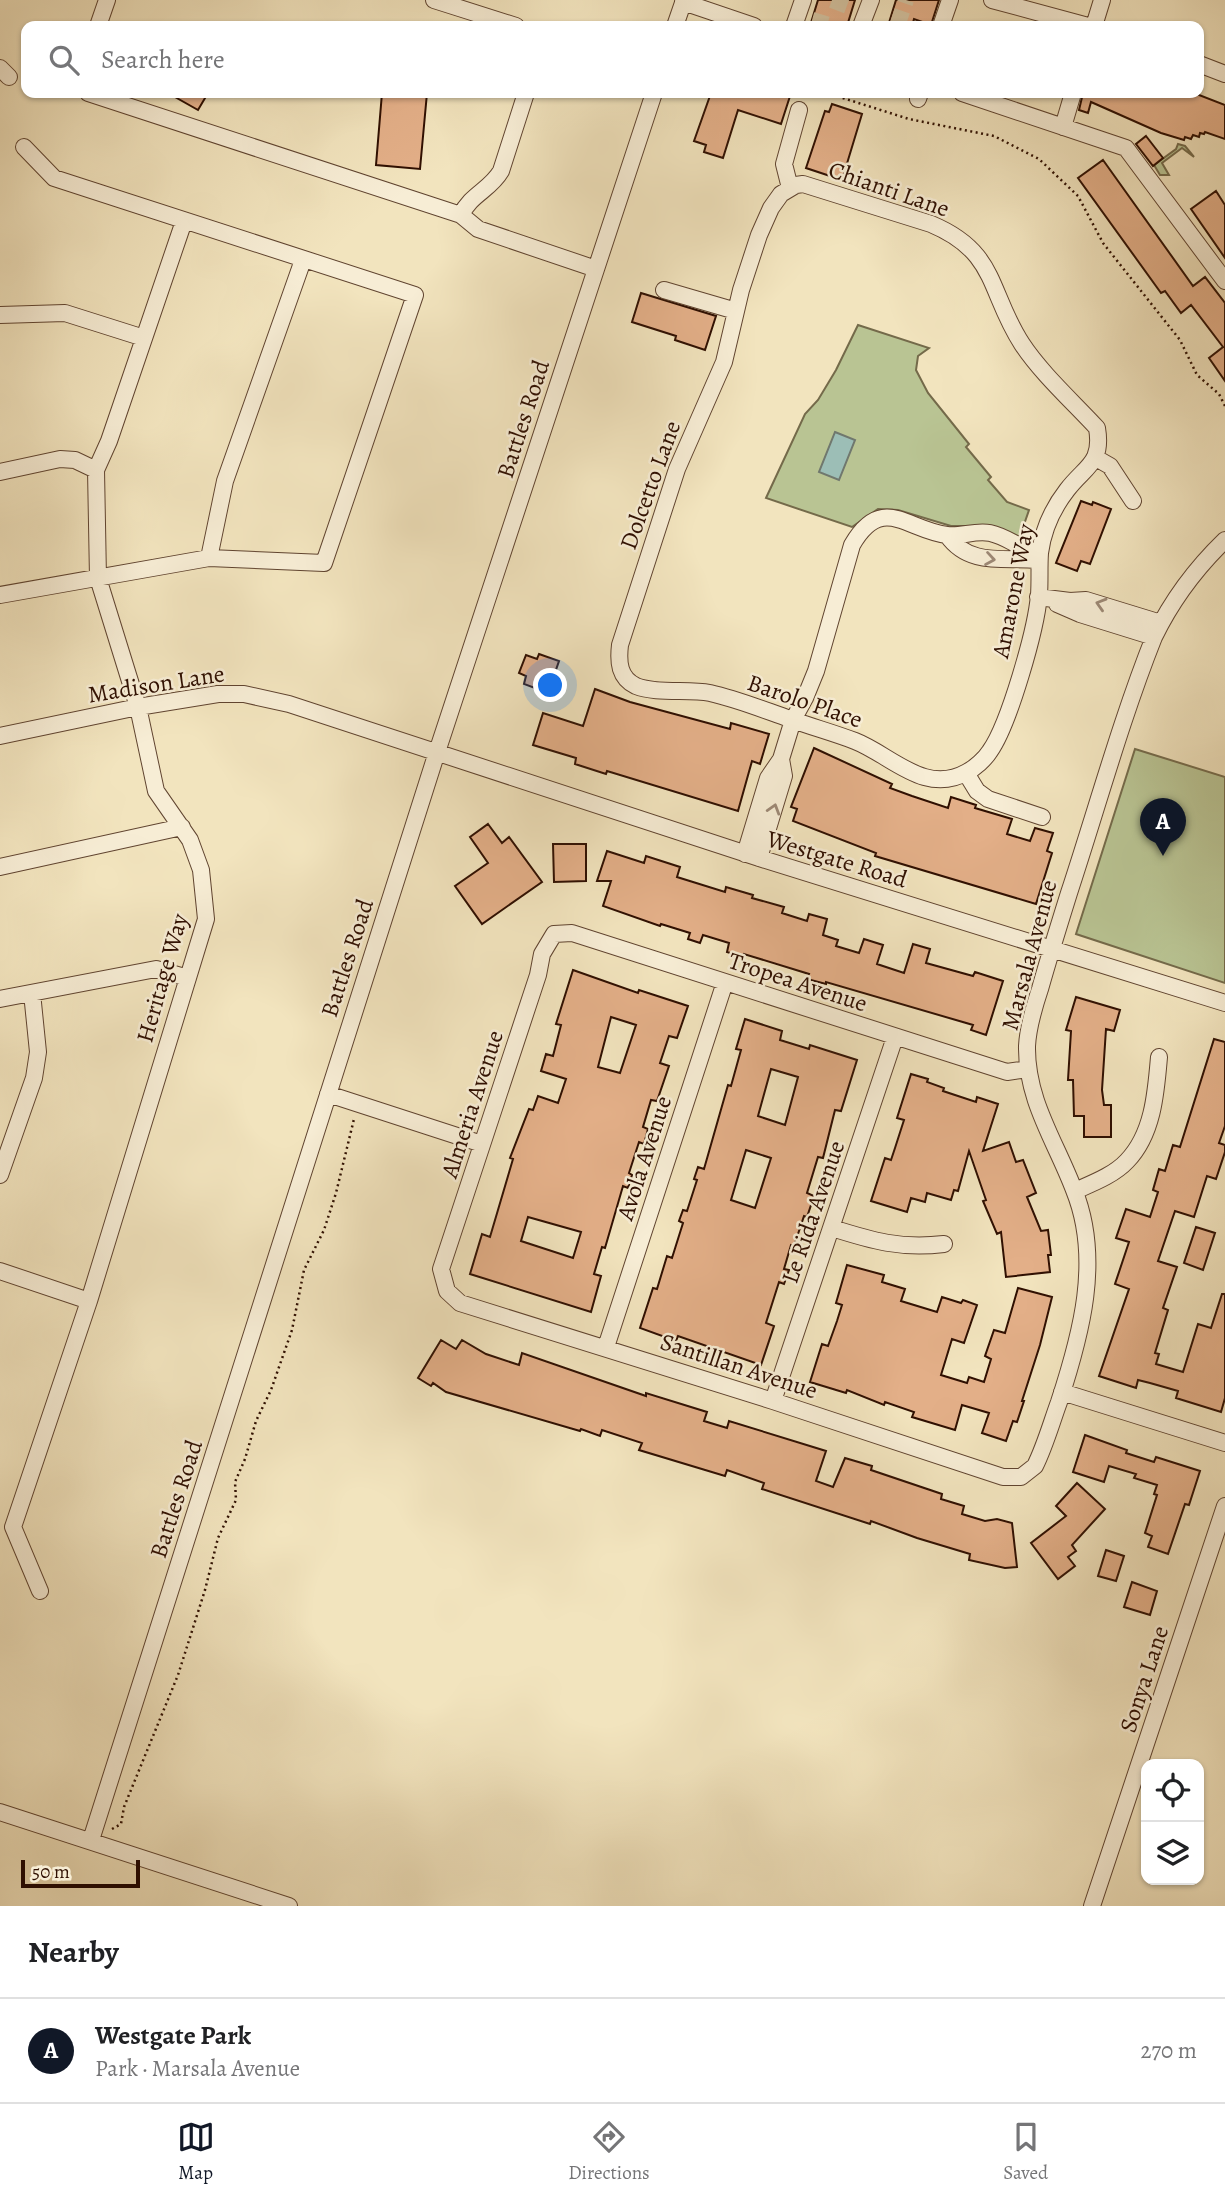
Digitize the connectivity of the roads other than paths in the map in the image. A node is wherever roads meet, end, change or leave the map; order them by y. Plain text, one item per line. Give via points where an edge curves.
1 (107, 0) edge
2 (434, 0) edge
3 (950, 0) edge
4 (992, 0) edge
5 (1102, 0) edge
6 (684, 1) edge
7 (101, 21) edge
8 (500, 21) edge
9 (677, 21) edge
10 (740, 21) edge
11 (943, 21) edge
12 (1072, 21) edge
13 (1093, 21) edge
14 (1204, 66) edge
15 (1225, 74) edge
16 (103, 98) edge
17 (524, 98) edge
18 (652, 98) edge
19 (977, 98) edge
20 (1071, 98) edge
21 (799, 110) dead end
22 (1062, 127) junction
23 (24, 147) dead end
24 (790, 188) junction
25 (461, 215) junction
26 (184, 221) junction
27 (303, 260) junction
28 (596, 269) junction
29 (1225, 281) edge
30 (664, 290) dead end
31 (736, 311) junction
32 (0, 315) edge
33 (144, 338) junction
34 (1096, 458) junction
35 (96, 470) junction
36 (0, 472) edge
37 (1133, 501) dead end
38 (947, 535) junction
39 (1225, 540) edge
40 (1040, 557) junction
41 (209, 558) junction
42 (98, 578) junction
43 (0, 596) edge
44 (1038, 597) junction
45 (1157, 630) junction
46 (624, 676) joint
47 (138, 707) junction
48 (793, 720) junction
49 (0, 736) edge
50 (437, 752) junction
51 (965, 773) junction
52 (1042, 817) dead end
53 (182, 827) junction
54 (752, 856) junction
55 (0, 867) edge
56 (554, 934) joint
57 (1051, 949) junction
58 (188, 978) junction
59 (725, 982) junction
60 (32, 993) junction
61 (0, 999) edge
62 (1225, 1003) edge
63 (895, 1037) junction
64 (1158, 1057) dead end
65 (1028, 1069) junction
66 (328, 1094) junction
67 (482, 1144) junction
68 (0, 1175) edge
69 (1075, 1191) junction
70 (832, 1228) junction
71 (944, 1244) dead end
72 (0, 1271) edge
73 (447, 1291) joint
74 (89, 1301) junction
75 (606, 1347) junction
76 (1062, 1392) junction
77 (774, 1401) junction
78 (1225, 1443) edge
79 (1021, 1477) joint
80 (1225, 1506) edge
81 (7, 1529) edge
82 (40, 1591) dead end
83 (0, 1812) edge
84 (91, 1840) junction
85 (289, 1906) edge
86 (1092, 1906) edge

1 - 7 street
2 - 8 street
3 - 11 street
4 - 12 street
5 - 13 street
6 - 9 street
6 - 10 street
14 - 15 street
16 - 25 street
17 - 25 street via 501,171 471,198
18 - 28 street, Battles Road
19 - 22 street
20 - 22 street
21 - 24 street via 784,164
22 - 29 street via 1126,148
23 - 26 street via 54,178
24 - 31 street, Dolcetto Lane via 771,208
24 - 34 street, Chianti Lane via 803,184 931,224 975,252 1022,344 1097,428
25 - 28 street via 478,229
26 - 27 street
26 - 33 street, Heritage Way
27 - 41 street via 225,481
27 - 41 street via 415,295 324,563
28 - 50 street, Battles Road
30 - 31 street
31 - 46 street, Dolcetto Lane via 721,369 677,468 620,645
32 - 33 street via 65,313
33 - 35 street, Heritage Way
34 - 37 street via 1110,466
34 - 40 street, Amarone Way via 1058,504 1044,534
35 - 36 street via 61,459
35 - 42 street, Heritage Way
38 - 40 street via 990,533
38 -> 40 street via 960,549 985,559
38 - 48 street via 890,518 878,519 859,533 816,671
39 - 45 street, Marsala Avenue via 1200,565
40 - 44 street, Amarone Way
41 - 42 street
42 - 43 street
42 - 47 street, Heritage Way
44 - 45 street via 1080,614
44 - 51 street, Amarone Way via 1002,730 990,752
45 - 57 street, Marsala Avenue
46 - 48 street, Barolo Place via 649,689 712,694
47 - 49 street, Madison Lane
47 - 50 street, Madison Lane via 244,694
47 - 53 street, Heritage Way via 156,791
48 - 51 street, Barolo Place via 857,741 908,772 948,779
48 - 54 street via 768,778
50 - 54 street, Westgate Road
50 - 66 street, Battles Road
51 - 52 street via 977,792 988,799
53 - 55 street
53 - 58 street, Heritage Way via 201,870 206,919
54 - 57 street, Westgate Road
56 - 59 street, Tropea Avenue via 572,933
56 - 67 street, Almeria Avenue via 542,954
57 - 62 street, Westgate Road
57 - 65 street, Marsala Avenue via 1027,1044
58 - 60 street via 156,968
58 - 74 street, Heritage Way
59 - 63 street, Tropea Avenue
59 - 75 street, Avola Avenue
60 - 61 street
60 - 68 street via 38,1052 34,1077
63 - 65 street, Tropea Avenue via 1007,1072
63 - 70 street, Le Rida Avenue
64 - 69 street via 1157,1091 1146,1135 1127,1161
65 - 69 street, Marsala Avenue via 1035,1102
66 - 67 street
66 - 84 street, Battles Road
67 - 73 street, Almeria Avenue via 441,1269
69 - 76 street, Marsala Avenue via 1083,1223 1086,1293
70 - 71 street via 892,1245
70 - 77 street, Le Rida Avenue
72 - 74 street
73 - 75 street, Santillan Avenue via 460,1303
74 - 81 street, Heritage Way
75 - 77 street, Santillan Avenue
76 - 78 street
76 - 79 street, Marsala Avenue via 1035,1466
77 - 79 street, Santillan Avenue via 1003,1477
80 - 86 street, Sonya Lane
81 - 82 street
83 - 84 street
84 - 85 street

